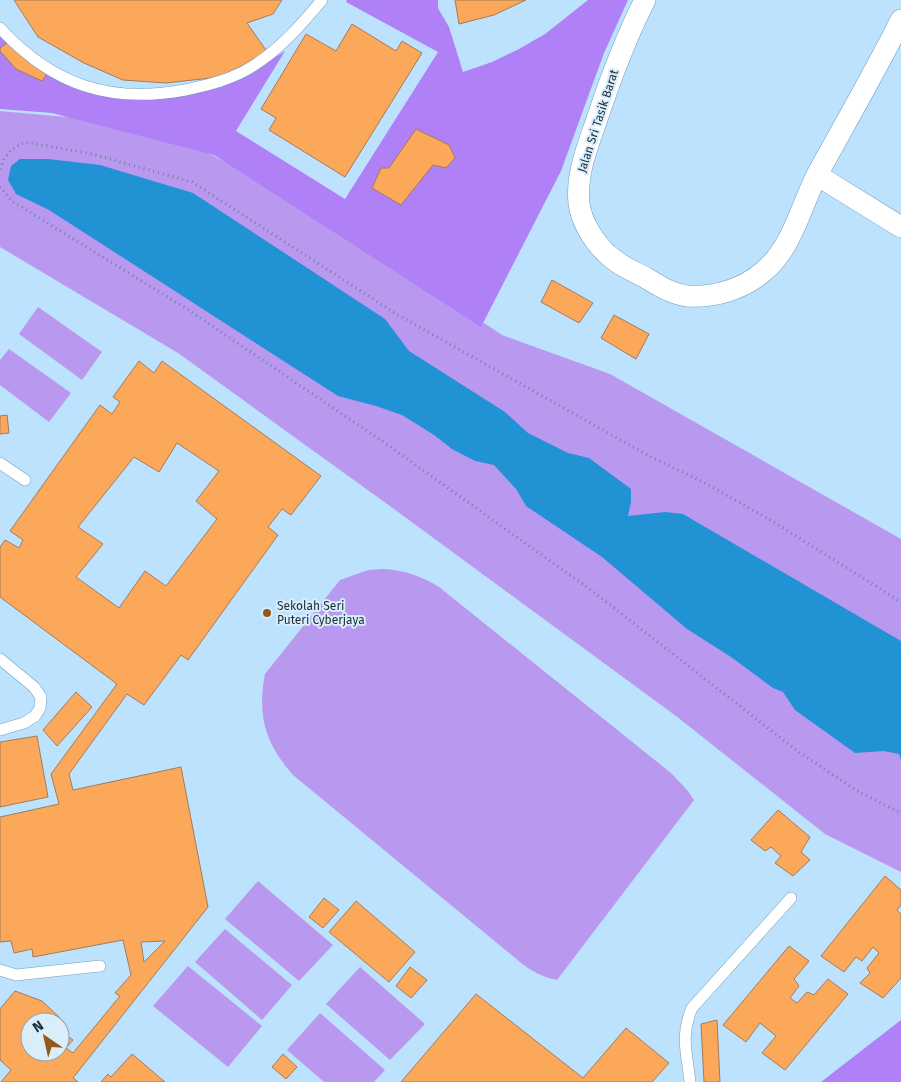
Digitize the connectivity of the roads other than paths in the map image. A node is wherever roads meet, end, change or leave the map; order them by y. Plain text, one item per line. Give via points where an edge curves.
1 (322, 0) edge
2 (645, 0) edge
3 (901, 20) edge
4 (0, 28) edge
5 (818, 174) junction
6 (901, 227) edge
7 (0, 463) edge
8 (25, 480) dead end
9 (0, 659) edge
10 (0, 730) edge
11 (792, 898) dead end
12 (100, 966) dead end
13 (0, 970) edge
14 (690, 1082) edge

1 - 4 lane via 284,42 252,67 209,86 163,94 116,94 71,81 31,58
2 - 5 street, Jalan Sri Tasik Barat via 610,79 584,157 579,184 583,220 602,248 613,259 672,293 697,296 726,292 764,272 776,259 787,243
3 - 5 street, Jalan Sri Tasik Barat
5 - 6 street
7 - 8 lane
9 - 10 lane via 34,687 41,697 35,716
11 - 14 lane via 692,1008 684,1035
12 - 13 lane via 16,975

